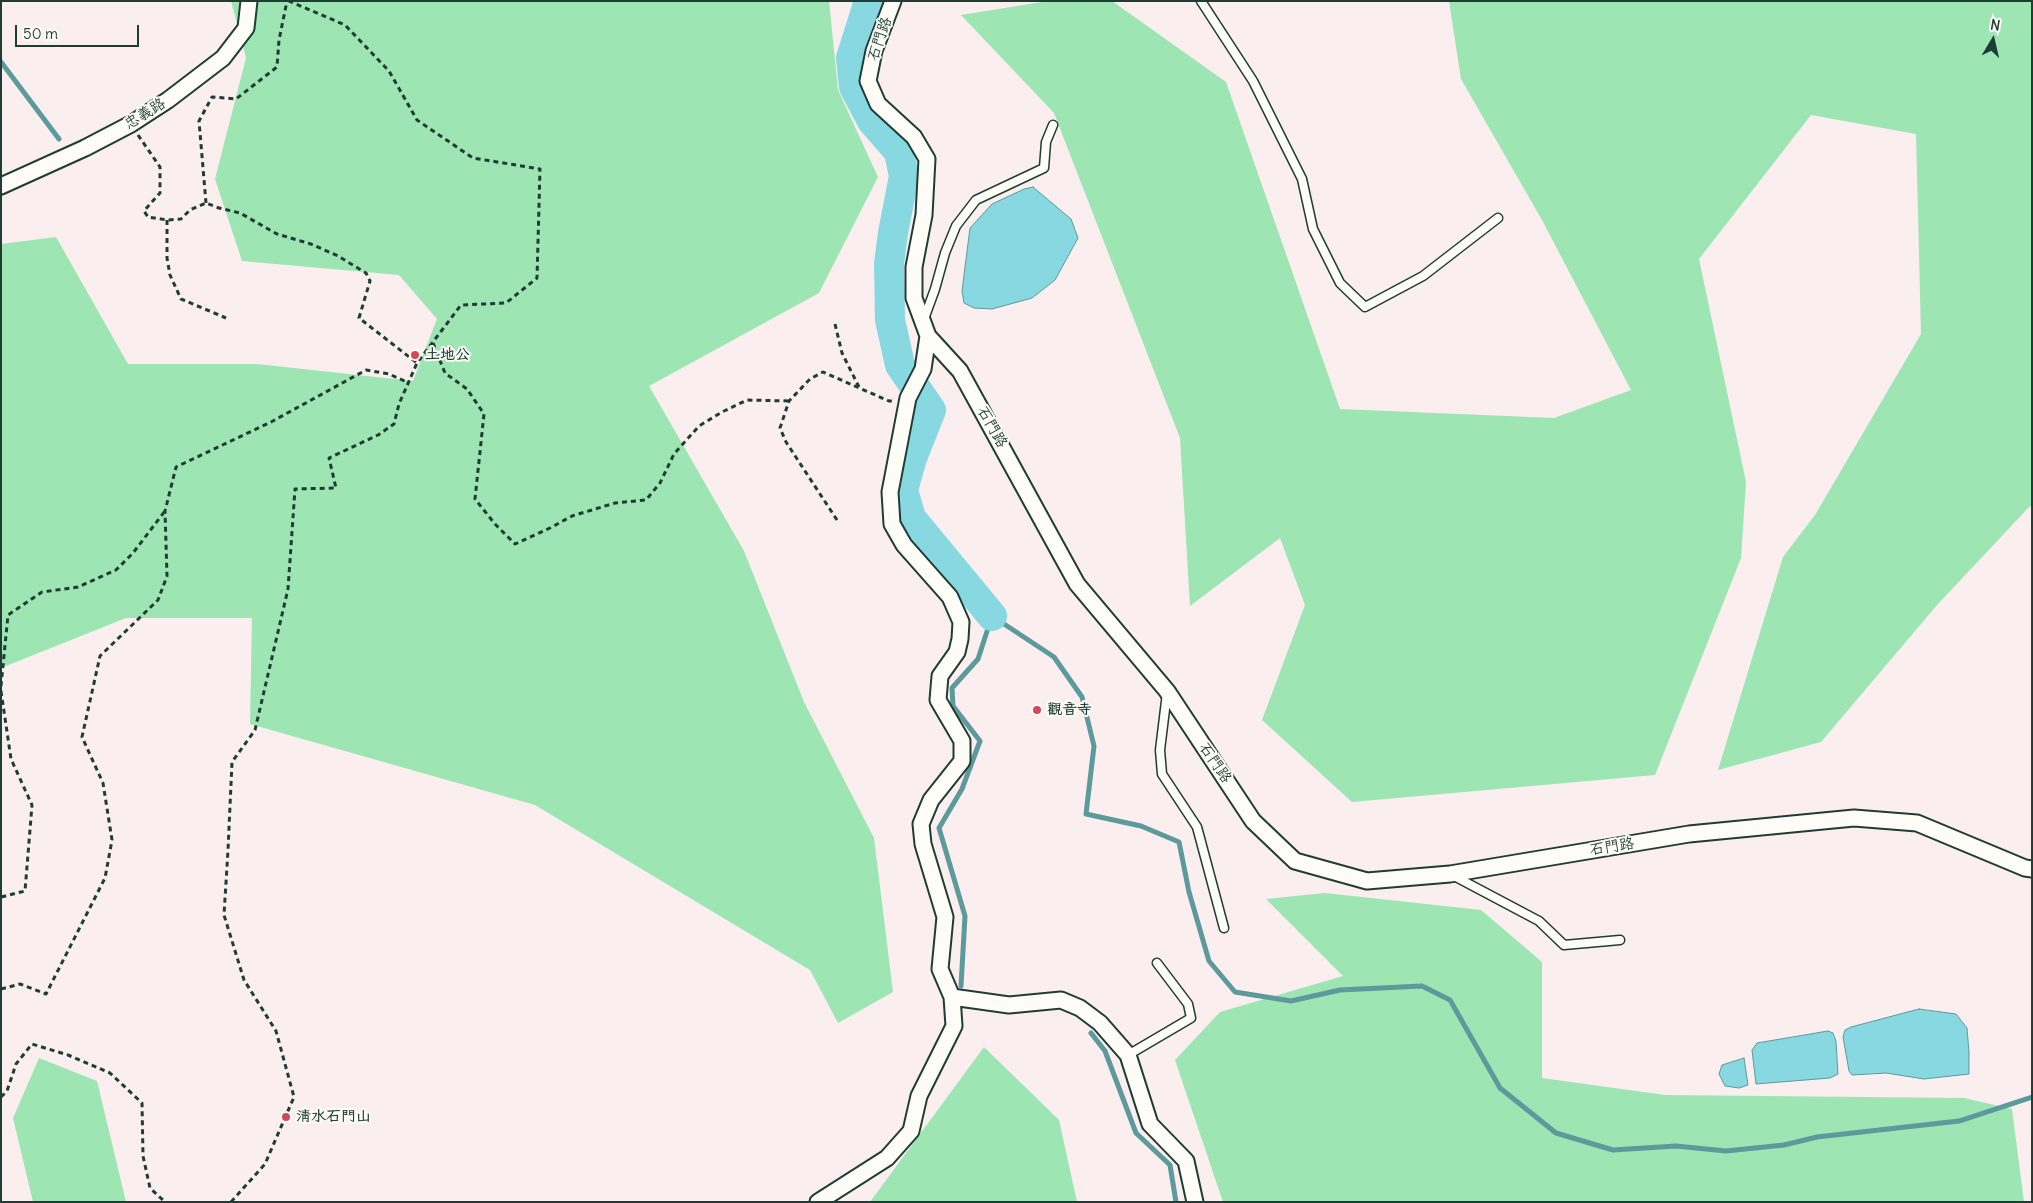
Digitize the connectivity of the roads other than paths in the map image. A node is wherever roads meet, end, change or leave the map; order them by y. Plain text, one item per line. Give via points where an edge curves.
1 (249, 1) edge
2 (893, 1) edge
3 (1201, 1) edge
4 (1053, 125) dead end
5 (1, 186) edge
6 (1498, 218) dead end
7 (923, 320) junction
8 (928, 336) junction
9 (1167, 691) junction
10 (2032, 869) edge
11 (1450, 874) junction
12 (1224, 928) dead end
13 (1620, 940) dead end
14 (1157, 963) dead end
15 (952, 997) junction
16 (1128, 1055) junction
17 (818, 1202) edge
18 (1195, 1202) edge

1 - 5 street, 忠義路 via 246,28 224,58 168,100 71,155
2 - 7 street, 石門路 via 874,51 868,81 878,104 914,137 927,159 924,215 914,267 914,298
3 - 6 lane via 1253,81 1302,179 1313,229 1340,283 1365,307 1423,276
4 - 7 lane via 1046,142 1044,168 976,200 956,226
7 - 8 street, 石門路
8 - 9 street, 石門路 via 960,371 1077,584
8 - 15 street via 923,369 908,398 890,492 892,524 904,545 950,597 961,622 957,652 940,676 938,700 962,741 962,761 931,800 921,824 923,844 945,917 940,970
9 - 11 street, 石門路 via 1254,821 1295,861 1367,881
9 - 12 lane via 1160,750 1162,774 1197,827
10 - 11 street, 石門路 via 1917,823 1854,818 1689,834
11 - 13 lane via 1539,921 1564,945
14 - 16 lane via 1188,1004 1191,1018
15 - 16 street via 1009,1005 1061,1000 1080,1008 1100,1023
15 - 17 street via 954,1026 920,1096 911,1131 887,1158
16 - 18 street via 1150,1124 1186,1161

